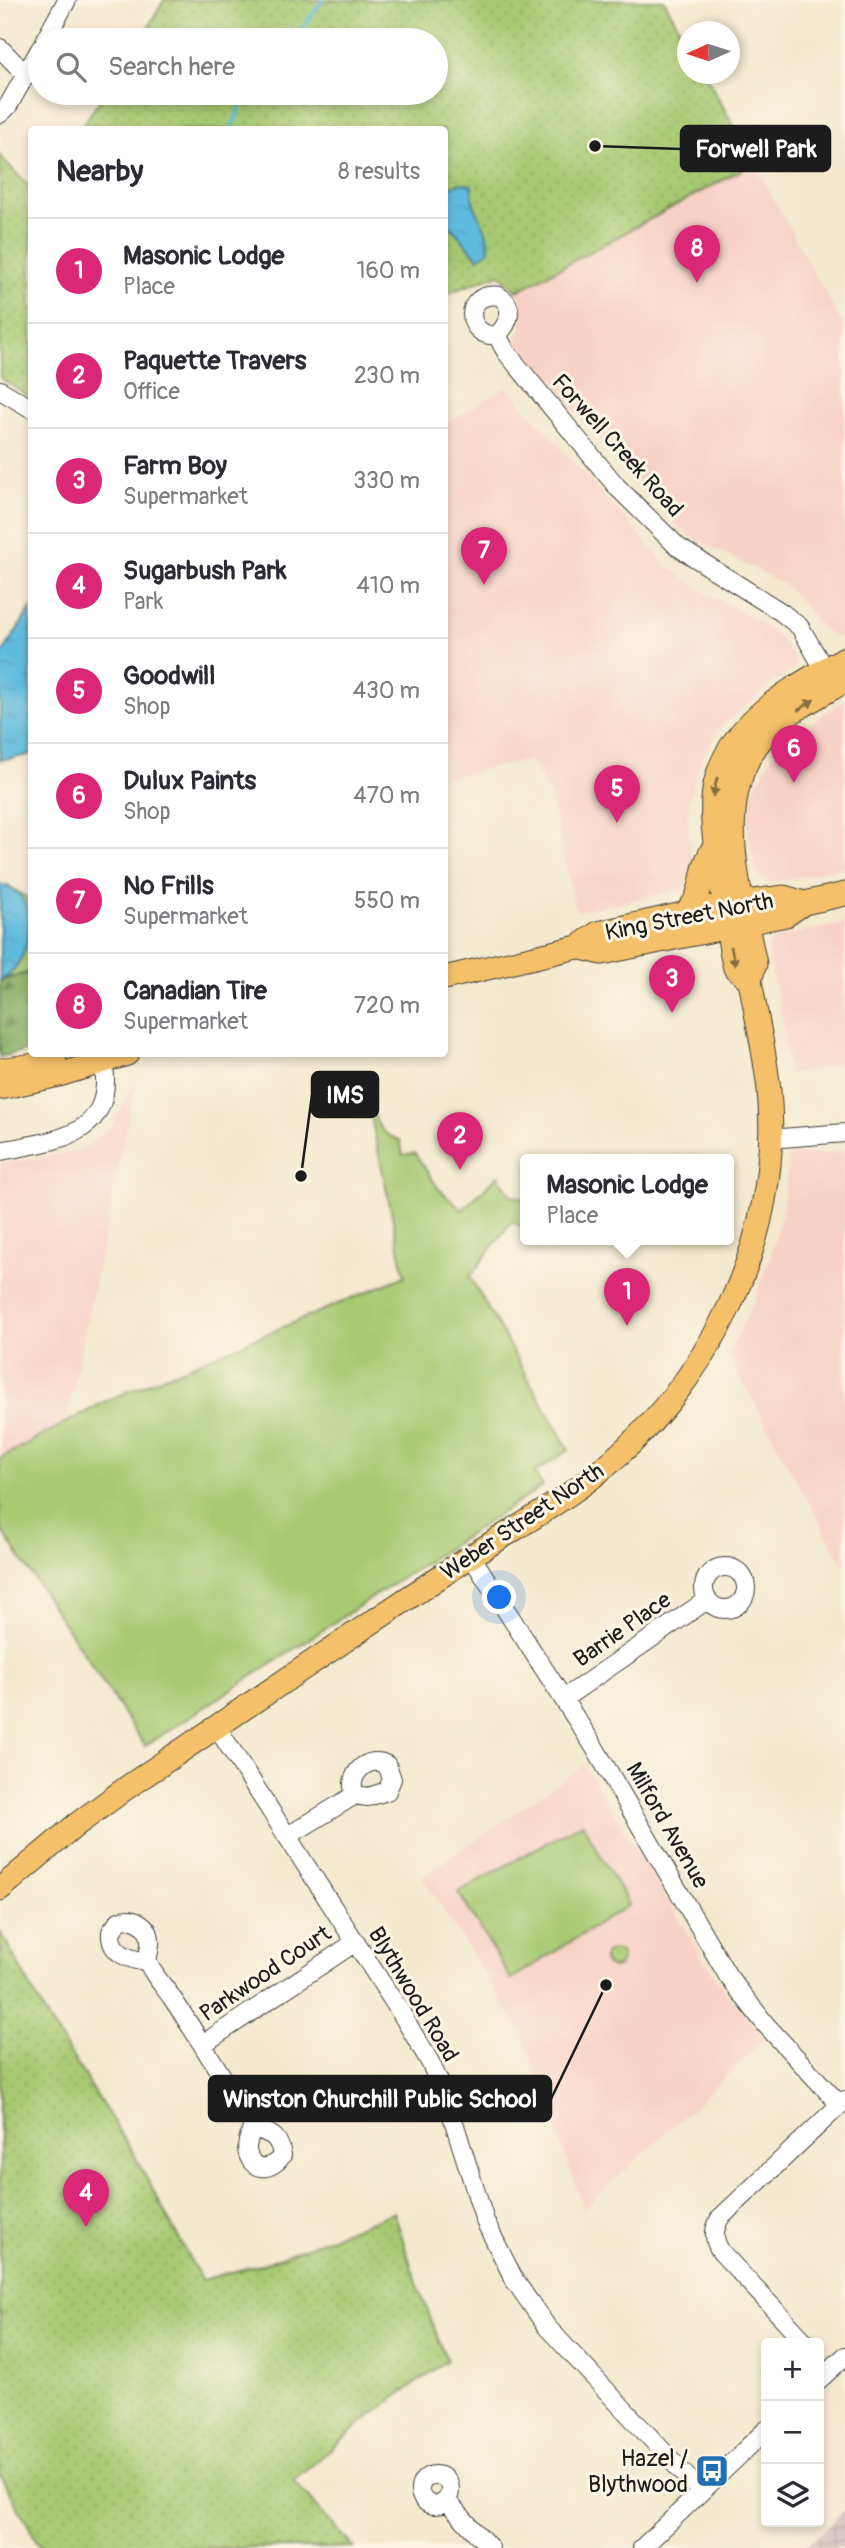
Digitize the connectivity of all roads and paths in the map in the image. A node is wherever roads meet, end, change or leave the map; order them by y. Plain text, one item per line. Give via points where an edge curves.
1 (67, 0) edge
2 (52, 28) edge
3 (0, 48) edge
4 (28, 69) edge
5 (25, 74) junction
6 (0, 114) edge
7 (497, 335) dead end
8 (0, 390) edge
9 (28, 407) edge
10 (845, 657) edge
11 (835, 679) edge
12 (714, 847) junction
13 (845, 894) edge
14 (684, 914) junction
15 (735, 914) junction
16 (578, 947) junction
17 (448, 977) edge
18 (113, 1057) edge
19 (103, 1059) junction
20 (0, 1070) edge
21 (0, 1087) edge
22 (845, 1133) edge
23 (769, 1139) junction
24 (0, 1150) edge
25 (471, 1556) junction
26 (708, 1600) dead end
27 (563, 1699) junction
28 (216, 1726) junction
29 (355, 1795) dead end
30 (288, 1836) junction
31 (0, 1889) edge
32 (354, 1943) junction
33 (148, 1962) dead end
34 (203, 2044) junction
35 (843, 2103) edge
36 (253, 2126) dead end
37 (801, 2338) edge
38 (845, 2356) edge
39 (824, 2368) edge
40 (761, 2435) edge
41 (701, 2492) junction
42 (446, 2500) dead end
43 (491, 2548) edge
44 (642, 2548) edge

1 - 2 street
3 - 5 street
4 - 5 street
5 - 6 street
7 - 11 street, Forwell Creek Road via 618,488 678,547 800,627
8 - 9 street
10 - 11 main road, Weber Street North
11 -> 12 main road, Weber Street North via 804,682 753,720 729,751 711,807
15 -> 11 main road, Weber Street North via 734,797 742,768 773,727
12 - 14 main road via 697,899
12 - 15 main road, Weber Street North
13 - 15 main road, King Street North via 804,903 786,915
14 - 15 main road, King Street North
14 - 16 main road, King Street North via 598,933
15 - 16 main road, King Street North via 602,953
15 - 23 main road, Weber Street North via 755,964 750,980 769,1092
16 - 17 main road, King Street North
18 - 19 main road
19 - 20 main road
19 - 21 main road
19 - 24 street via 106,1090 100,1111 86,1126 62,1139
22 - 23 street
23 - 25 main road, Weber Street North via 761,1218 748,1264 694,1371 644,1431 589,1480
25 - 27 street, Milford Avenue
25 - 28 main road, Weber Street North
26 - 27 street, Barrie Place
27 - 35 street, Milford Avenue via 728,1976 766,2025
28 - 30 street, Blythwood Road
28 - 31 main road, Weber Street North via 76,1825
29 - 30 street
30 - 32 street, Blythwood Road
32 - 34 street, Parkwood Court
32 - 41 street, Blythwood Road via 430,2062 459,2133 485,2221 515,2281 547,2327
33 - 34 street, Parkwood Court
34 - 36 street, Parkwood Court
35 - 37 street via 720,2218 714,2231 721,2252
38 - 39 street
40 - 41 street
41 - 44 street
42 - 43 street

